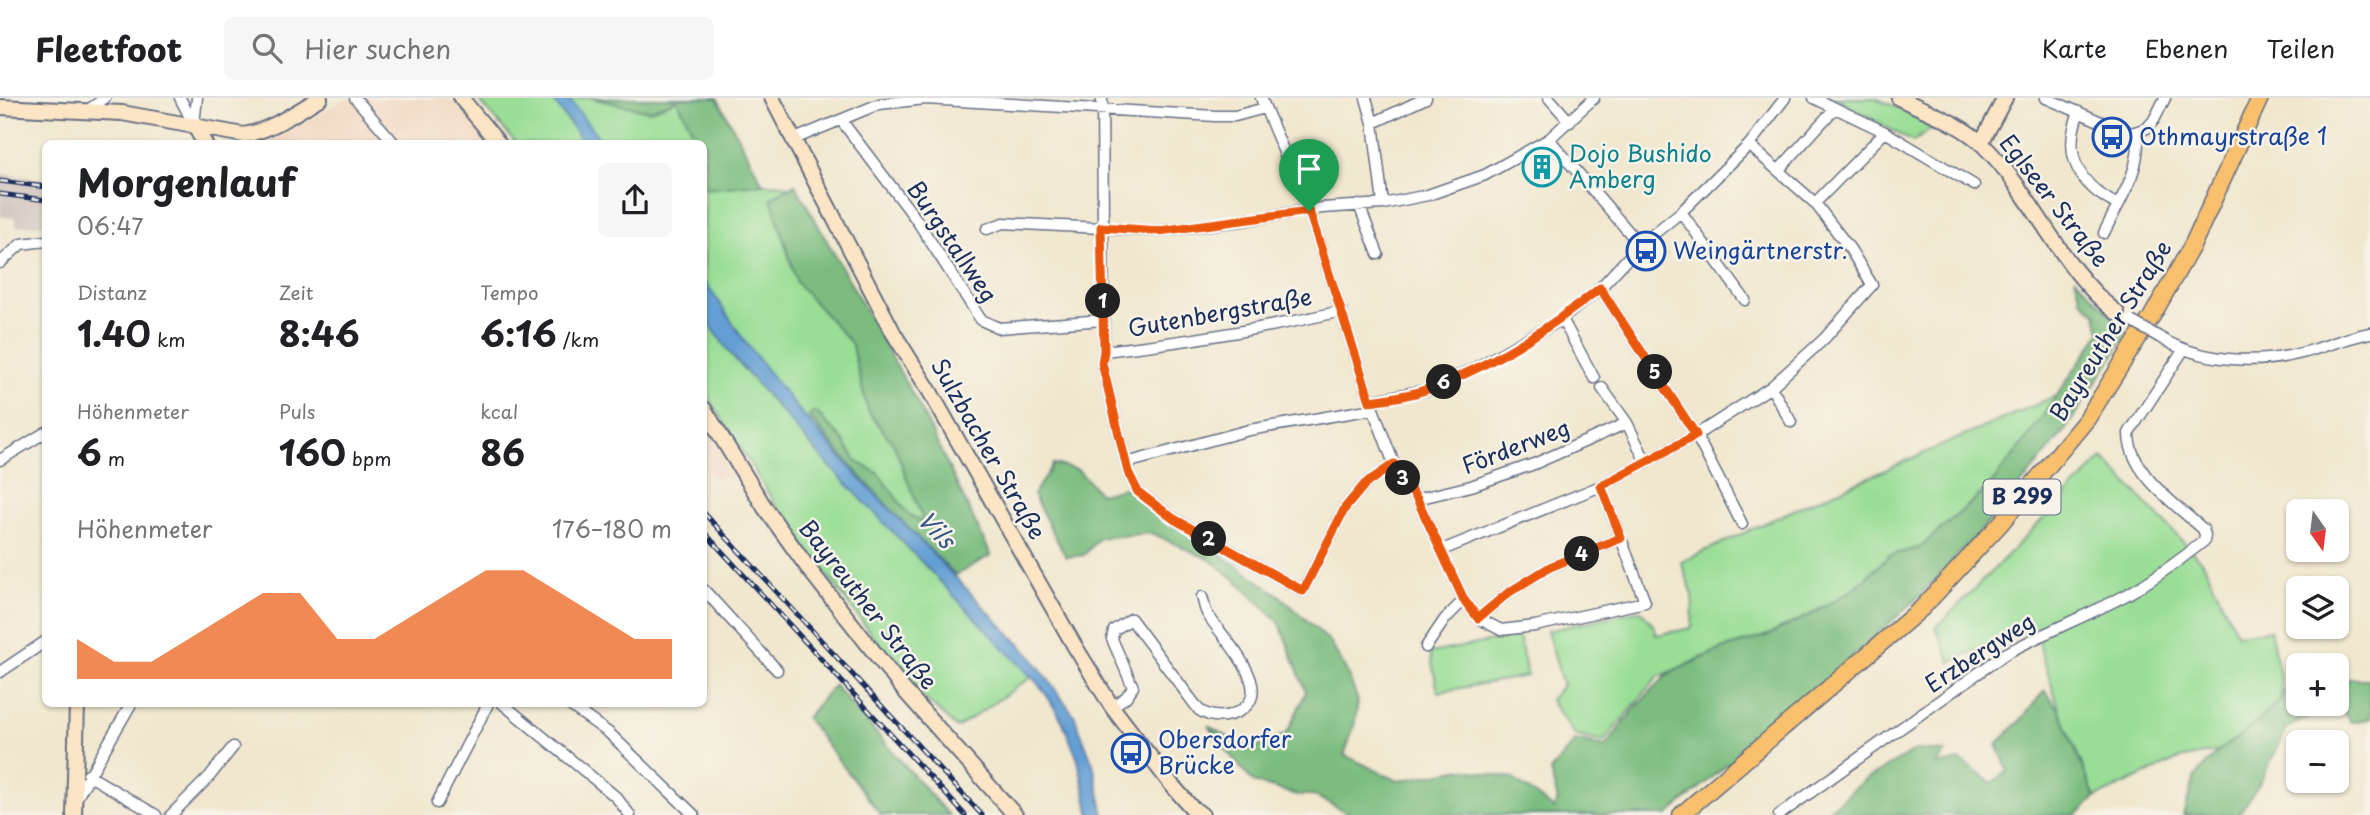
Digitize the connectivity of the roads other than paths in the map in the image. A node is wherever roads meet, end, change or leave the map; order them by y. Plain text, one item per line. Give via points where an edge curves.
1 (105, 98) edge
2 (180, 98) edge
3 (197, 98) edge
4 (320, 98) edge
5 (355, 98) edge
6 (461, 98) edge
7 (772, 98) edge
8 (1101, 98) edge
9 (1366, 98) edge
10 (1426, 98) edge
11 (1549, 98) edge
12 (1594, 98) edge
13 (1785, 98) edge
14 (1814, 98) edge
15 (1899, 98) edge
16 (2005, 98) edge
17 (2046, 98) edge
18 (2165, 98) edge
19 (2260, 98) edge
20 (944, 99) edge
21 (2058, 100) edge
22 (1263, 103) edge
23 (0, 107) edge
24 (1835, 108) junction
25 (1101, 109) junction
26 (88, 110) junction
27 (2079, 112) junction
28 (841, 120) junction
29 (1570, 122) junction
30 (1373, 123) junction
31 (194, 125) junction
32 (1885, 132) junction
33 (2137, 132) junction
34 (237, 139) edge
35 (1549, 139) junction
36 (196, 140) edge
37 (203, 140) edge
38 (392, 140) edge
39 (496, 140) edge
40 (792, 140) junction
41 (1982, 143) junction
42 (1749, 145) junction
43 (1779, 170) junction
44 (1974, 185) dead end
45 (1815, 203) junction
46 (1384, 204) junction
47 (1359, 205) junction
48 (2118, 205) junction
49 (1309, 211) junction
50 (1681, 212) junction
51 (1101, 227) junction
52 (987, 229) dead end
53 (2104, 233) dead end
54 (42, 241) edge
55 (1640, 245) junction
56 (1378, 254) dead end
57 (0, 263) edge
58 (1600, 288) junction
59 (1745, 300) dead end
60 (1342, 311) junction
61 (2117, 313) joint
62 (1562, 319) junction
63 (1103, 320) junction
64 (2370, 333) edge
65 (2184, 349) junction
66 (1104, 351) junction
67 (1594, 378) dead end
68 (1771, 387) junction
69 (1602, 388) dead end
70 (1372, 405) junction
71 (707, 414) edge
72 (1791, 422) dead end
73 (1627, 423) junction
74 (42, 434) edge
75 (1696, 435) junction
76 (0, 460) edge
77 (1646, 462) junction
78 (1126, 463) junction
79 (1394, 464) junction
80 (1601, 486) junction
81 (1417, 499) junction
82 (1742, 524) dead end
83 (1621, 538) junction
84 (1442, 550) junction
85 (707, 593) edge
86 (1202, 597) dead end
87 (1464, 600) junction
88 (1478, 618) junction
89 (42, 644) edge
90 (1426, 647) dead end
91 (777, 670) dead end
92 (0, 672) edge
93 (76, 707) edge
94 (129, 707) edge
95 (486, 707) edge
96 (507, 707) edge
97 (572, 707) edge
98 (1112, 707) junction
99 (233, 747) dead end
100 (88, 775) junction
101 (76, 799) junction
102 (437, 803) dead end
103 (1196, 812) edge
104 (74, 815) edge
105 (156, 815) edge
106 (171, 815) edge
107 (630, 815) edge
108 (694, 815) edge
109 (1015, 815) edge
110 (1681, 815) edge
111 (1779, 815) edge

1 - 26 street
2 - 31 street
3 - 31 street
4 - 34 main road via 262,131
5 - 38 street
6 - 39 main road
7 - 40 main road, Sulzbacher Straße
8 - 25 street
9 - 30 street
10 - 30 street
11 - 29 street
12 - 29 street
13 - 42 street
14 - 24 street
15 - 41 main road, Eglseer Straße
16 - 41 main road
17 - 21 street
18 - 33 street via 2154,120
19 - 110 main road, Bayreuther Straße / B 299 via 2193,243 2080,428 1922,608
20 - 25 street
20 - 28 street via 879,104
21 - 27 street
22 - 25 street via 1235,116
22 - 49 street
23 - 26 main road
24 - 32 street
24 - 43 street
25 - 51 street
26 - 31 main road
27 - 33 street via 2125,132
27 - 48 street via 2074,160 2089,187
28 - 40 street
28 - 63 street, Burgstallweg via 916,219 981,320 999,328
29 - 35 street
30 - 46 street
31 - 34 main road
31 - 36 main road
31 - 37 main road
32 - 44 street
32 - 45 street
33 - 48 street via 2139,156
35 - 46 street via 1485,175
35 - 55 street
40 - 98 main road, Sulzbacher Straße via 894,334
41 - 61 main road, Eglseer Straße via 2076,269
42 - 43 street
42 - 50 street
43 - 45 street
45 - 68 street via 1872,285 1824,339
46 - 47 street
47 - 49 street
47 - 56 street
48 - 53 street
49 - 51 street via 1159,231
49 - 60 street
50 - 55 street
50 - 59 street
51 - 52 street via 1003,223
51 - 63 street
54 - 57 street via 21,244
55 - 58 street
58 - 62 street
58 - 75 street
60 - 66 street, Gutenbergstraße via 1191,341
60 - 70 street
61 - 65 street, Eglseer Straße, bridge
62 - 67 street
62 - 70 street via 1472,370 1427,390
63 - 66 street
64 - 65 street, Eglseer Straße via 2273,358 2219,358
65 - 111 street, Erzbergweg via 2129,433 2129,445 2152,481 2203,529 2204,541 2130,592 2005,654
66 - 78 street via 1102,363
68 - 72 street
68 - 75 street
69 - 73 street
70 - 78 street via 1249,430
70 - 79 street
71 - 109 main road, Bayreuther Straße via 808,568 903,689
73 - 77 street
73 - 81 street, Förderweg via 1534,464
74 - 76 street
75 - 77 street
75 - 82 street
77 - 80 street
78 - 79 street via 1138,492 1174,519 1303,591 1345,508 1365,484
79 - 81 street
80 - 83 street
80 - 84 street
81 - 84 street
83 - 88 street via 1550,567
83 - 88 street via 1645,602 1501,630
84 - 87 street
85 - 91 street
86 - 98 street via 1205,611 1249,672 1250,700 1233,715 1203,713 1130,619 1114,630 1112,639 1133,687
87 - 88 street
87 - 90 street
89 - 92 street
93 - 101 main road
94 - 100 street
95 - 102 street
96 - 107 street via 616,797
97 - 108 street via 609,733
98 - 103 main road, Sulzbacher Straße
99 - 106 street
100 - 101 street
100 - 105 street
101 - 104 main road

